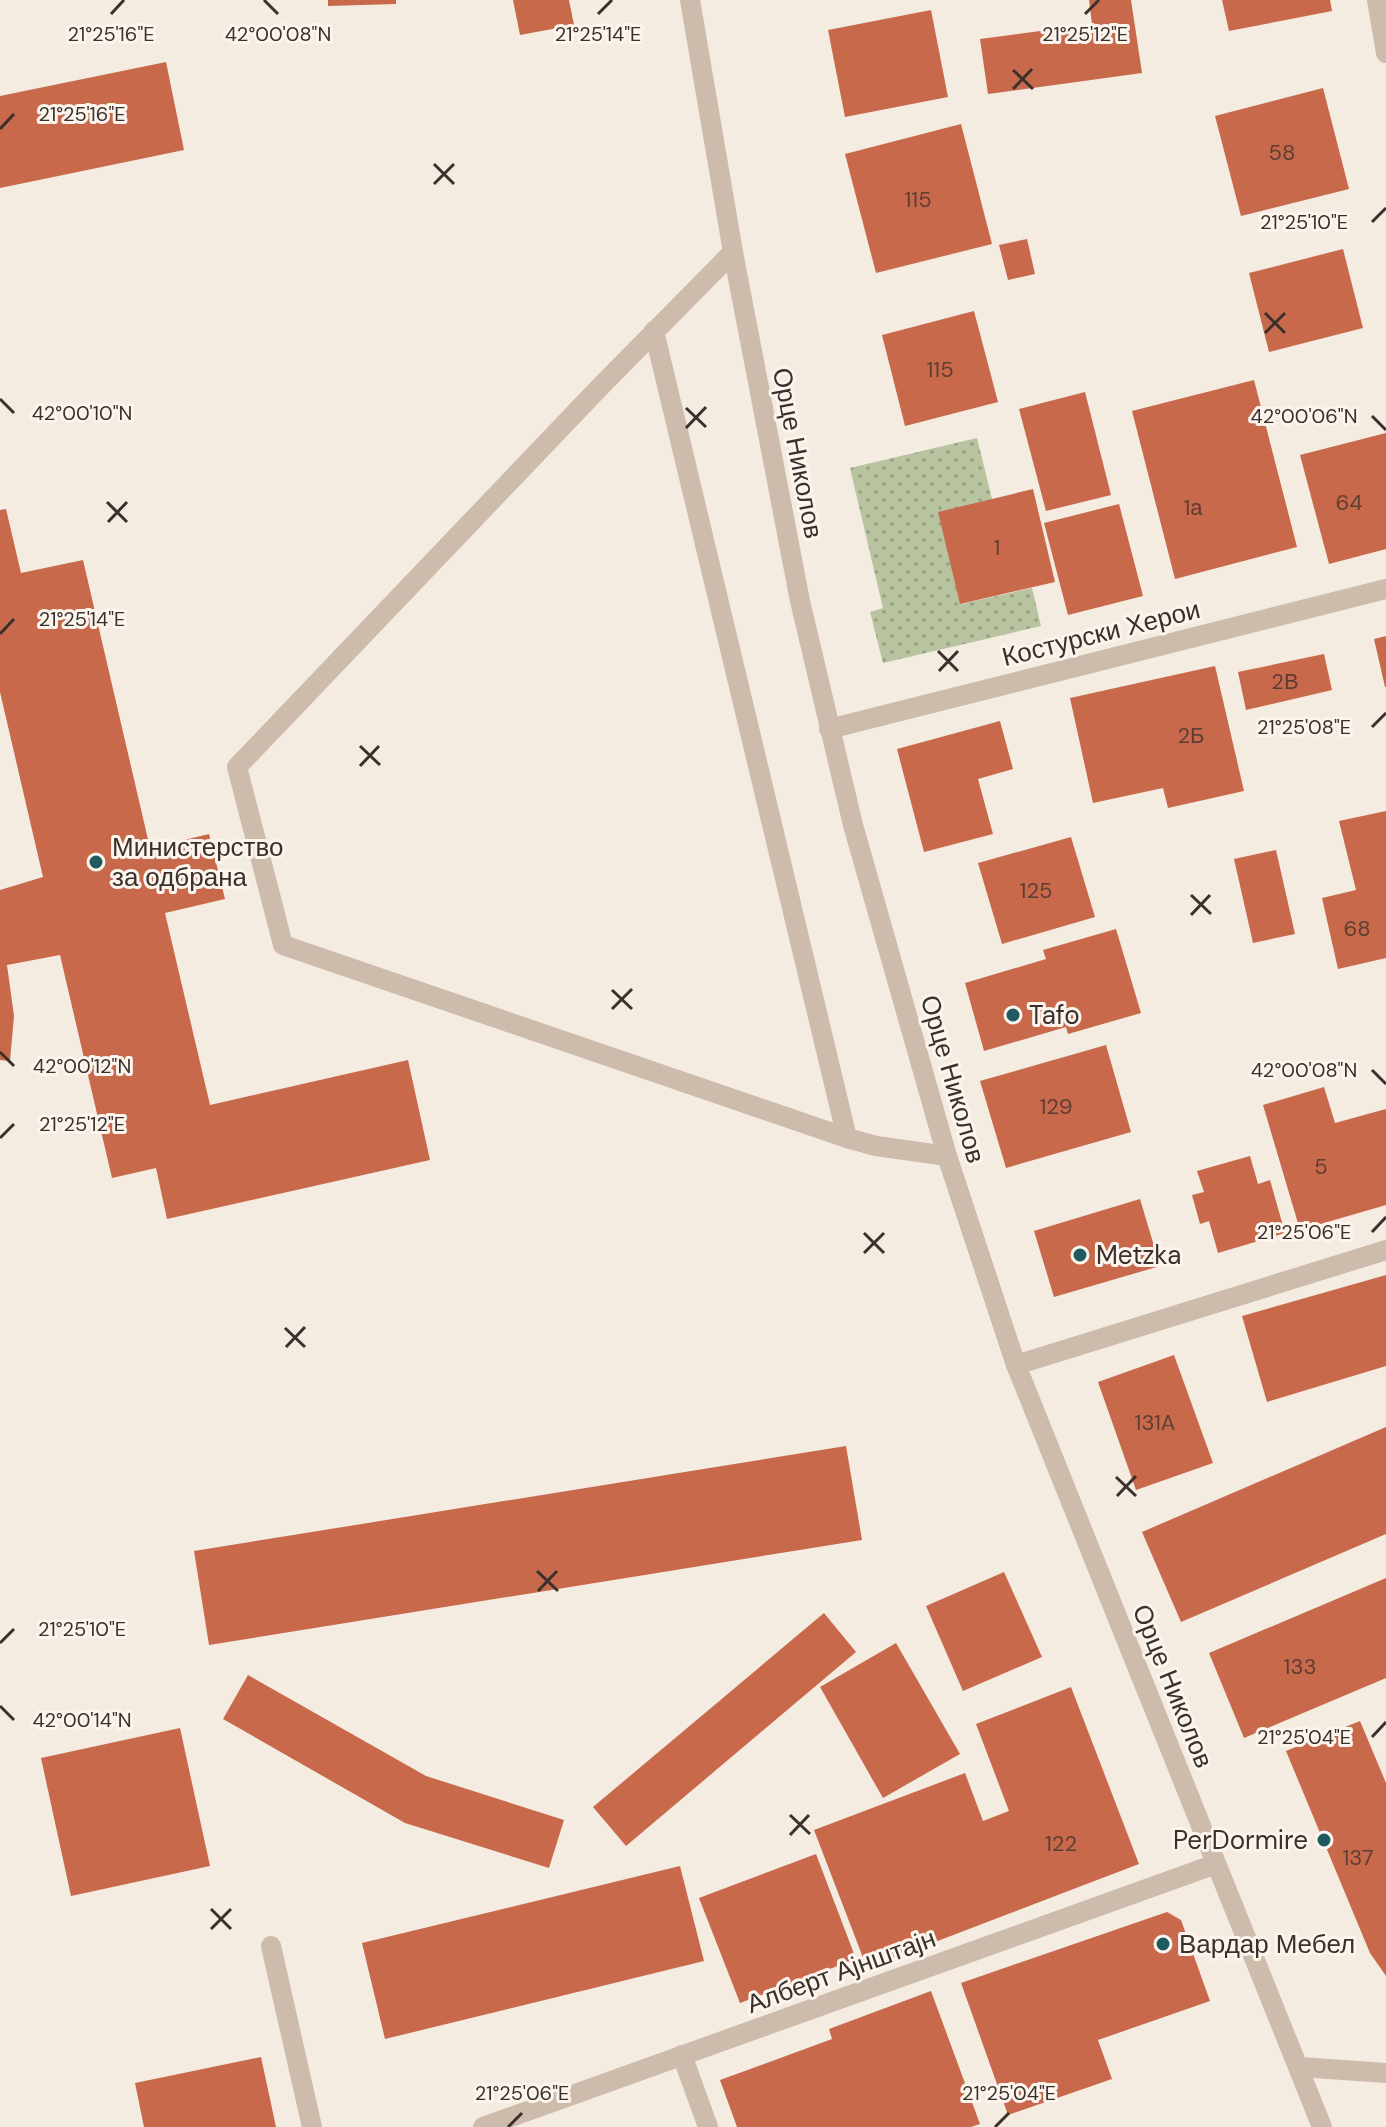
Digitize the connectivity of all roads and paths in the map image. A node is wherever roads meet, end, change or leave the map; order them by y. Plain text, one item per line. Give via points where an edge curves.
1 (690, 0) edge
2 (1377, 0) edge
3 (1386, 53) edge
4 (733, 252) junction
5 (654, 331) junction
6 (1386, 589) edge
7 (829, 729) junction
8 (847, 1138) junction
9 (947, 1156) junction
10 (1386, 1250) edge
11 (1016, 1365) junction
12 (1216, 1864) junction
13 (271, 1946) dead end
14 (682, 2055) junction
15 (1300, 2067) junction
16 (1386, 2073) edge
17 (312, 2127) edge
18 (483, 2127) edge
19 (708, 2127) edge
20 (1322, 2127) edge

1 - 4 street, Орце Николов
2 - 3 street
4 - 5 street
4 - 7 street, Орце Николов
5 - 8 street
5 - 8 street via 237,767 283,945
6 - 7 street, Костурски Херои
7 - 9 street, Орце Николов
8 - 9 street
9 - 11 street, Орце Николов
10 - 11 street
11 - 12 street, Орце Николов
12 - 14 street, Алберт Ајнштајн
12 - 15 street, Орце Николов
13 - 17 street
14 - 18 street, Алберт Ајнштајн
14 - 19 street
15 - 16 street
15 - 20 street, Орце Николов

